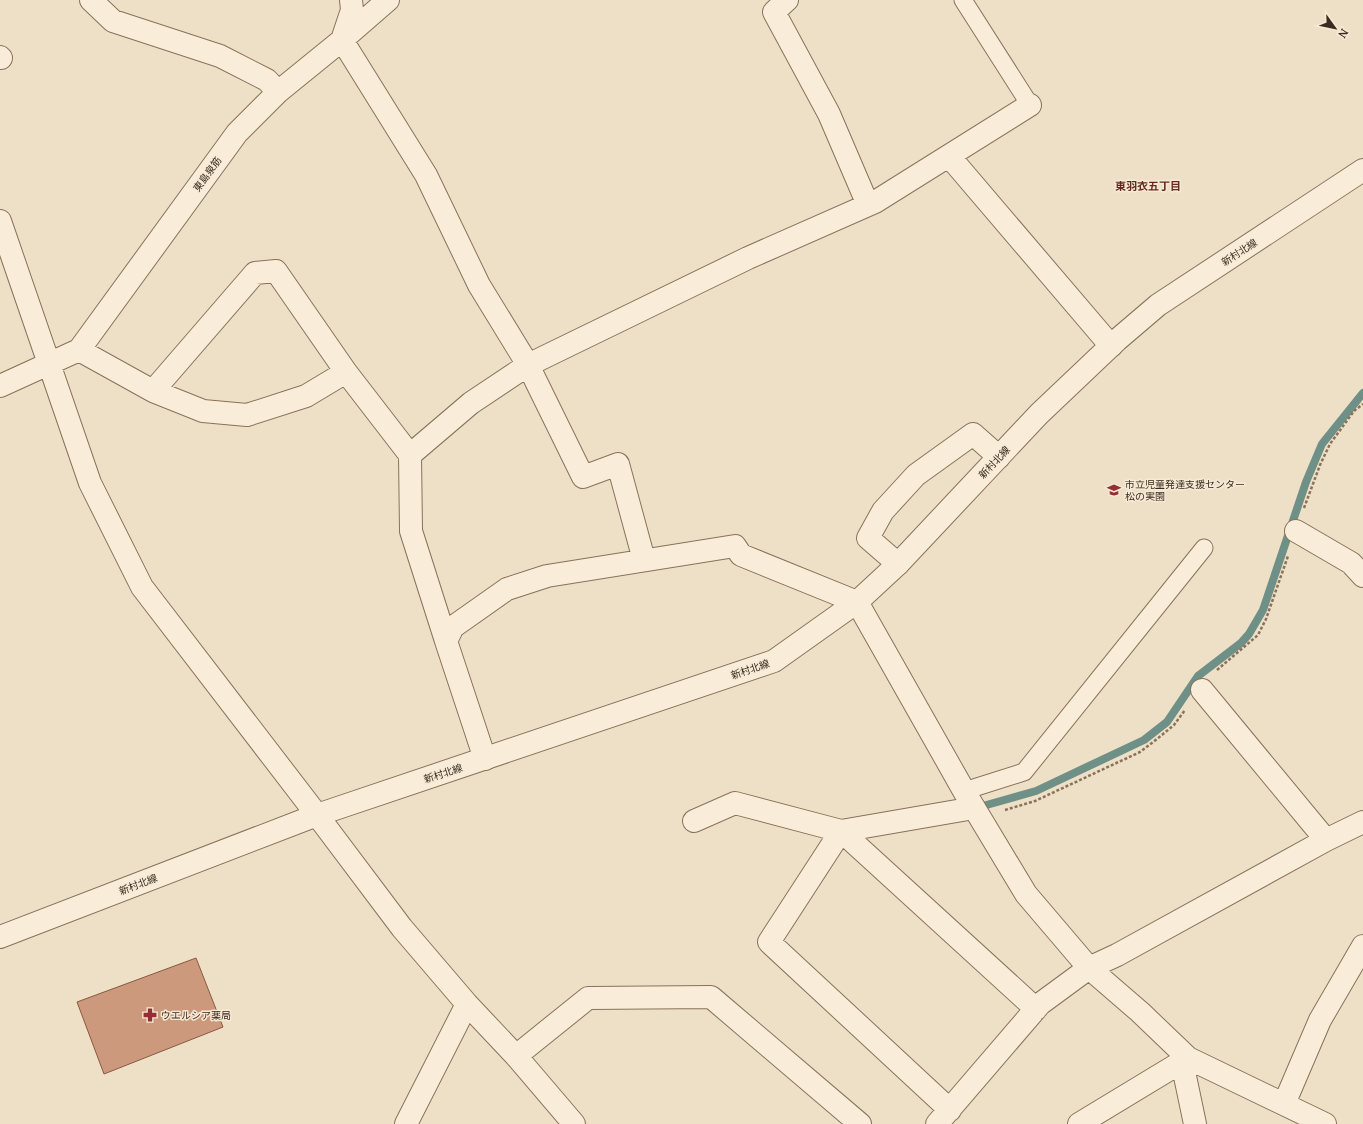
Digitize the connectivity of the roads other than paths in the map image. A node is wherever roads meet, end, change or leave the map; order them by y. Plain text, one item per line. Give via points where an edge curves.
1 (91, 0) edge
2 (351, 0) edge
3 (388, 0) edge
4 (787, 0) edge
5 (963, 0) edge
6 (342, 40) junction
7 (278, 92) junction
8 (1030, 105) joint
9 (949, 156) junction
10 (1363, 170) edge
11 (868, 205) junction
12 (1, 228) edge
13 (1111, 346) junction
14 (79, 350) junction
15 (48, 364) junction
16 (528, 365) junction
17 (346, 372) junction
18 (0, 386) edge
19 (153, 391) junction
20 (410, 456) junction
21 (999, 457) junction
22 (1296, 530) dead end
23 (1204, 548) dead end
24 (644, 560) junction
25 (898, 564) junction
26 (1363, 576) edge
27 (857, 602) junction
28 (446, 641) junction
29 (1202, 690) road end
30 (485, 759) junction
31 (973, 806) junction
32 (317, 815) junction
33 (694, 821) dead end
34 (1363, 822) edge
35 (842, 831) junction
36 (1326, 840) junction
37 (0, 937) edge
38 (1363, 946) edge
39 (1088, 968) junction
40 (467, 1004) junction
41 (1036, 1009) junction
42 (516, 1056) junction
43 (1185, 1060) junction
44 (1284, 1104) junction
45 (944, 1117) edge
46 (406, 1124) edge
47 (574, 1124) edge
48 (860, 1124) edge
49 (1080, 1124) edge
50 (1195, 1124) edge
51 (1325, 1124) edge

1 - 7 street via 113,21 220,56 267,80
2 - 6 street via 352,10
3 - 6 street, 東島泉筋
4 - 11 street via 774,12 829,114
5 - 8 lane
6 - 7 street, 東島泉筋
6 - 16 street via 426,175 479,285
7 - 14 street, 東島泉筋 via 237,133
8 - 9 street
9 - 11 street
9 - 13 street
10 - 13 street, 新村北線 via 1158,305
11 - 16 street via 748,258
12 - 15 street
13 - 21 street, 新村北線 via 1039,414
14 - 15 street, 東島泉筋
14 - 19 street
15 - 18 street, 東島泉筋
15 - 32 street via 90,483 142,587
16 - 20 street via 471,403
16 - 24 street via 583,477 618,464
17 - 19 street via 306,396 247,415 202,410
17 - 19 street via 276,272 255,273
17 - 20 street
20 - 28 street via 411,532
21 - 25 street, 新村北線
21 - 25 street via 973,434 916,475 883,511 868,538
22 - 26 street via 1351,563
23 - 31 lane via 1024,772
24 - 27 street via 735,546 741,555
24 - 28 street via 547,576 507,589 453,627
25 - 27 street, 新村北線
27 - 30 street, 新村北線 via 774,661
27 - 31 street
28 - 30 street
29 - 36 street
30 - 32 street, 新村北線
31 - 35 street
31 - 39 street via 1026,894
32 - 37 street, 新村北線
32 - 40 street via 402,928
33 - 35 street via 736,803
34 - 36 street
35 - 41 street
35 - 45 street via 769,942
36 - 39 street via 1117,955
38 - 44 street via 1320,1020
39 - 41 street
39 - 43 street via 1140,1012
40 - 42 street
40 - 46 street
41 - 45 street
42 - 47 street
42 - 48 street via 588,998 711,996
43 - 44 street
43 - 49 street
43 - 50 street
44 - 51 street

